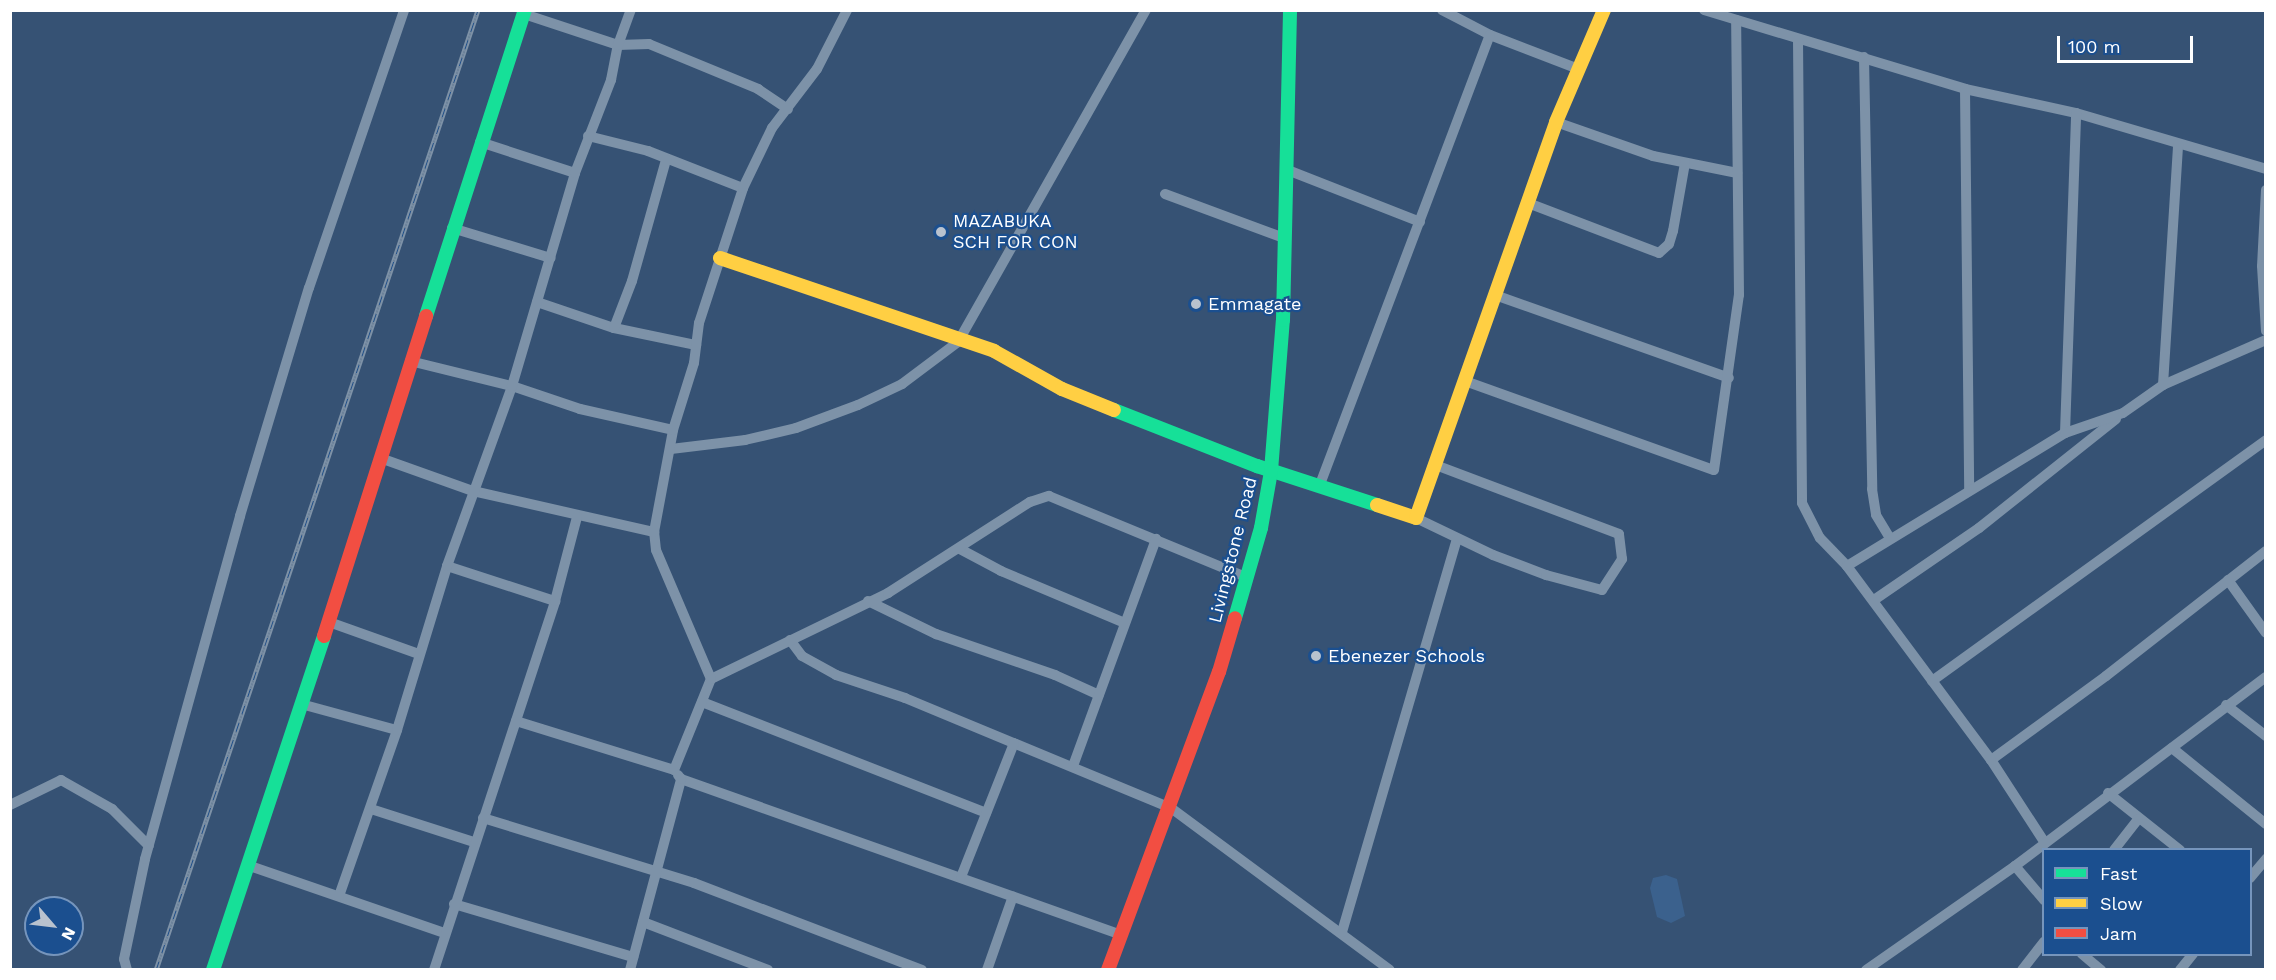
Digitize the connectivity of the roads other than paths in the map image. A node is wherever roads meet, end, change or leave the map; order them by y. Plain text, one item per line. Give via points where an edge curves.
1 (404, 10) edge
2 (631, 10) edge
3 (847, 10) edge
4 (1146, 10) edge
5 (1290, 10) edge
6 (1442, 10) edge
7 (1604, 10) edge
8 (1704, 10) edge
9 (525, 12) edge
10 (1736, 21) junction
11 (1490, 35) junction
12 (1798, 40) junction
13 (618, 45) junction
14 (1864, 57) junction
15 (1576, 68) junction
16 (1965, 89) junction
17 (788, 109) junction
18 (2076, 113) junction
19 (1556, 122) junction
20 (588, 136) junction
21 (480, 142) junction
22 (2178, 144) junction
23 (666, 160) junction
24 (1685, 163) junction
25 (1286, 169) junction
26 (2265, 169) edge
27 (576, 173) junction
28 (1737, 173) junction
29 (743, 188) junction
30 (2265, 190) edge
31 (1165, 194) dead end
32 (1528, 203) junction
33 (1420, 222) junction
34 (452, 228) junction
35 (1284, 238) junction
36 (551, 258) junction
37 (720, 258) junction
38 (1495, 295) junction
39 (537, 302) junction
40 (614, 328) junction
41 (2265, 331) edge
42 (2265, 340) edge
43 (958, 342) junction
44 (696, 345) junction
45 (410, 361) junction
46 (1729, 378) junction
47 (1465, 381) junction
48 (512, 386) junction
49 (2163, 386) junction
50 (2123, 413) junction
51 (673, 429) junction
52 (2065, 433) junction
53 (2265, 440) edge
54 (671, 449) junction
55 (382, 459) junction
56 (1435, 465) junction
57 (1271, 471) junction
58 (1319, 487) junction
59 (1969, 490) junction
60 (473, 491) junction
61 (577, 517) junction
62 (1416, 518) junction
63 (654, 532) junction
64 (1889, 537) junction
65 (1156, 539) junction
66 (1457, 540) junction
67 (960, 549) junction
68 (2265, 551) edge
69 (447, 566) junction
70 (1846, 566) junction
71 (1248, 578) junction
72 (2228, 580) junction
73 (1874, 600) junction
74 (555, 601) junction
75 (868, 601) junction
76 (329, 622) junction
77 (1125, 623) junction
78 (2265, 633) edge
79 (790, 640) junction
80 (419, 654) junction
81 (2265, 677) edge
82 (711, 680) junction
83 (1932, 681) junction
84 (1100, 695) junction
85 (702, 702) junction
86 (301, 704) junction
87 (2226, 705) junction
88 (516, 721) junction
89 (397, 730) junction
90 (2265, 736) edge
91 (1014, 742) junction
92 (2172, 748) junction
93 (1991, 760) junction
94 (1073, 766) junction
95 (677, 775) junction
96 (2108, 793) junction
97 (10, 805) edge
98 (1171, 808) junction
99 (370, 809) junction
100 (986, 813) junction
101 (483, 818) junction
102 (2138, 819) junction
103 (2265, 824) edge
104 (474, 842) junction
105 (2045, 843) junction
106 (149, 846) junction
107 (2115, 848) edge
108 (2179, 848) edge
109 (2265, 859) edge
110 (247, 864) junction
111 (2015, 866) junction
112 (657, 872) junction
113 (2252, 875) edge
114 (961, 877) junction
115 (339, 896) junction
116 (1013, 896) junction
117 (2042, 899) edge
118 (454, 904) junction
119 (643, 922) junction
120 (1342, 932) junction
121 (444, 933) junction
122 (1121, 935) junction
123 (2042, 943) edge
124 (2085, 956) edge
125 (2191, 956) edge
126 (633, 957) junction
127 (127, 969) edge
128 (213, 969) edge
129 (434, 969) edge
130 (630, 969) edge
131 (768, 969) edge
132 (922, 969) edge
133 (987, 969) edge
134 (1108, 969) edge
135 (1390, 969) edge
136 (1866, 969) edge
137 (2022, 969) edge
138 (2101, 969) edge
139 (2180, 969) edge

1 - 106 street via 309,288 240,516
2 - 13 street
3 - 17 street via 817,69
4 - 43 street
5 - 25 main road, Livingstone Road
6 - 11 street
7 - 15 main road
8 - 10 street
9 - 13 street
9 - 21 main road
10 - 12 street
10 - 28 street
11 - 15 street
11 - 33 street
12 - 14 street
12 - 70 street via 1802,503 1820,538
13 - 17 street via 649,44 758,89
13 - 20 street via 611,80
14 - 16 street
14 - 64 street via 1872,489 1876,515
15 - 19 main road
16 - 18 street
16 - 59 street
17 - 29 street via 772,128
18 - 22 street
18 - 52 street
19 - 24 street via 1616,145
19 - 32 main road
20 - 23 street via 648,151
20 - 27 street
21 - 27 street
21 - 34 main road
22 - 26 street
22 - 49 street
23 - 29 street
23 - 40 street via 632,281
24 - 28 street
24 - 32 street via 1673,231 1669,244 1659,253
25 - 33 street
25 - 35 main road, Livingstone Road
27 - 36 street
28 - 46 street via 1739,296
29 - 37 street
30 - 41 street
31 - 35 street
32 - 38 main road
33 - 58 street
34 - 36 street
34 - 45 main road
35 - 57 main road, Livingstone Road
36 - 39 street
37 - 43 main road
37 - 44 street
38 - 46 street
38 - 47 main road
39 - 40 street
39 - 48 street
40 - 44 street
42 - 49 street
43 - 54 street via 902,384 858,405 796,428 745,440
43 - 57 main road via 993,351 1062,389
44 - 51 street
45 - 48 street
45 - 55 main road
46 - 47 street via 1714,470
47 - 56 main road
48 - 51 street via 580,409
48 - 60 street
49 - 50 street
50 - 52 street
50 - 73 street via 1979,528
51 - 54 street
52 - 59 street
53 - 83 street
54 - 63 street
55 - 60 street
55 - 76 main road
56 - 62 main road
56 - 66 street via 1619,534 1624,548 1611,580 1602,590 1546,575
57 - 58 main road
57 - 71 main road, Livingstone Road
58 - 62 main road
59 - 64 street
60 - 61 street
60 - 69 street
61 - 63 street
61 - 74 street
62 - 66 street
63 - 82 street via 666,581 700,647
64 - 70 street
65 - 67 street via 1049,496 1030,502
65 - 71 street
65 - 77 street
66 - 120 street
67 - 75 street
67 - 77 street via 1001,571
68 - 72 street
69 - 74 street
69 - 80 street
70 - 73 street
71 - 98 main road, Livingstone Road
72 - 78 street
72 - 93 street
73 - 83 street
74 - 88 street
75 - 79 street
75 - 84 street via 936,634
76 - 80 street
76 - 86 main road
77 - 84 street
79 - 82 street
79 - 91 street via 802,656 836,675
80 - 89 street
81 - 87 street
82 - 85 street
83 - 93 street
84 - 94 street
85 - 95 street
85 - 100 street
86 - 89 street
86 - 110 main road
87 - 90 street
87 - 92 street
88 - 95 street
88 - 101 street
89 - 99 street
91 - 94 street
91 - 100 street
92 - 96 street
92 - 103 street
93 - 105 street
94 - 98 street
95 - 112 street
95 - 114 street
96 - 102 street
96 - 105 street
97 - 106 street via 62,780 112,809
98 - 120 street
98 - 122 main road, Livingstone Road
99 - 104 street
99 - 115 street
100 - 114 street
101 - 104 street
101 - 112 street
102 - 107 street
102 - 108 street
104 - 118 street
105 - 111 street
106 - 127 street via 124,959
109 - 113 street
110 - 115 street
110 - 128 main road
111 - 117 street
111 - 136 street
112 - 119 street
112 - 132 street
114 - 116 street
115 - 121 street
116 - 122 street
116 - 133 street
118 - 121 street
118 - 126 street
119 - 126 street
119 - 131 street
120 - 135 street
121 - 129 street
122 - 134 main road, Livingstone Road
123 - 137 street
124 - 138 street
125 - 139 street
126 - 130 street

